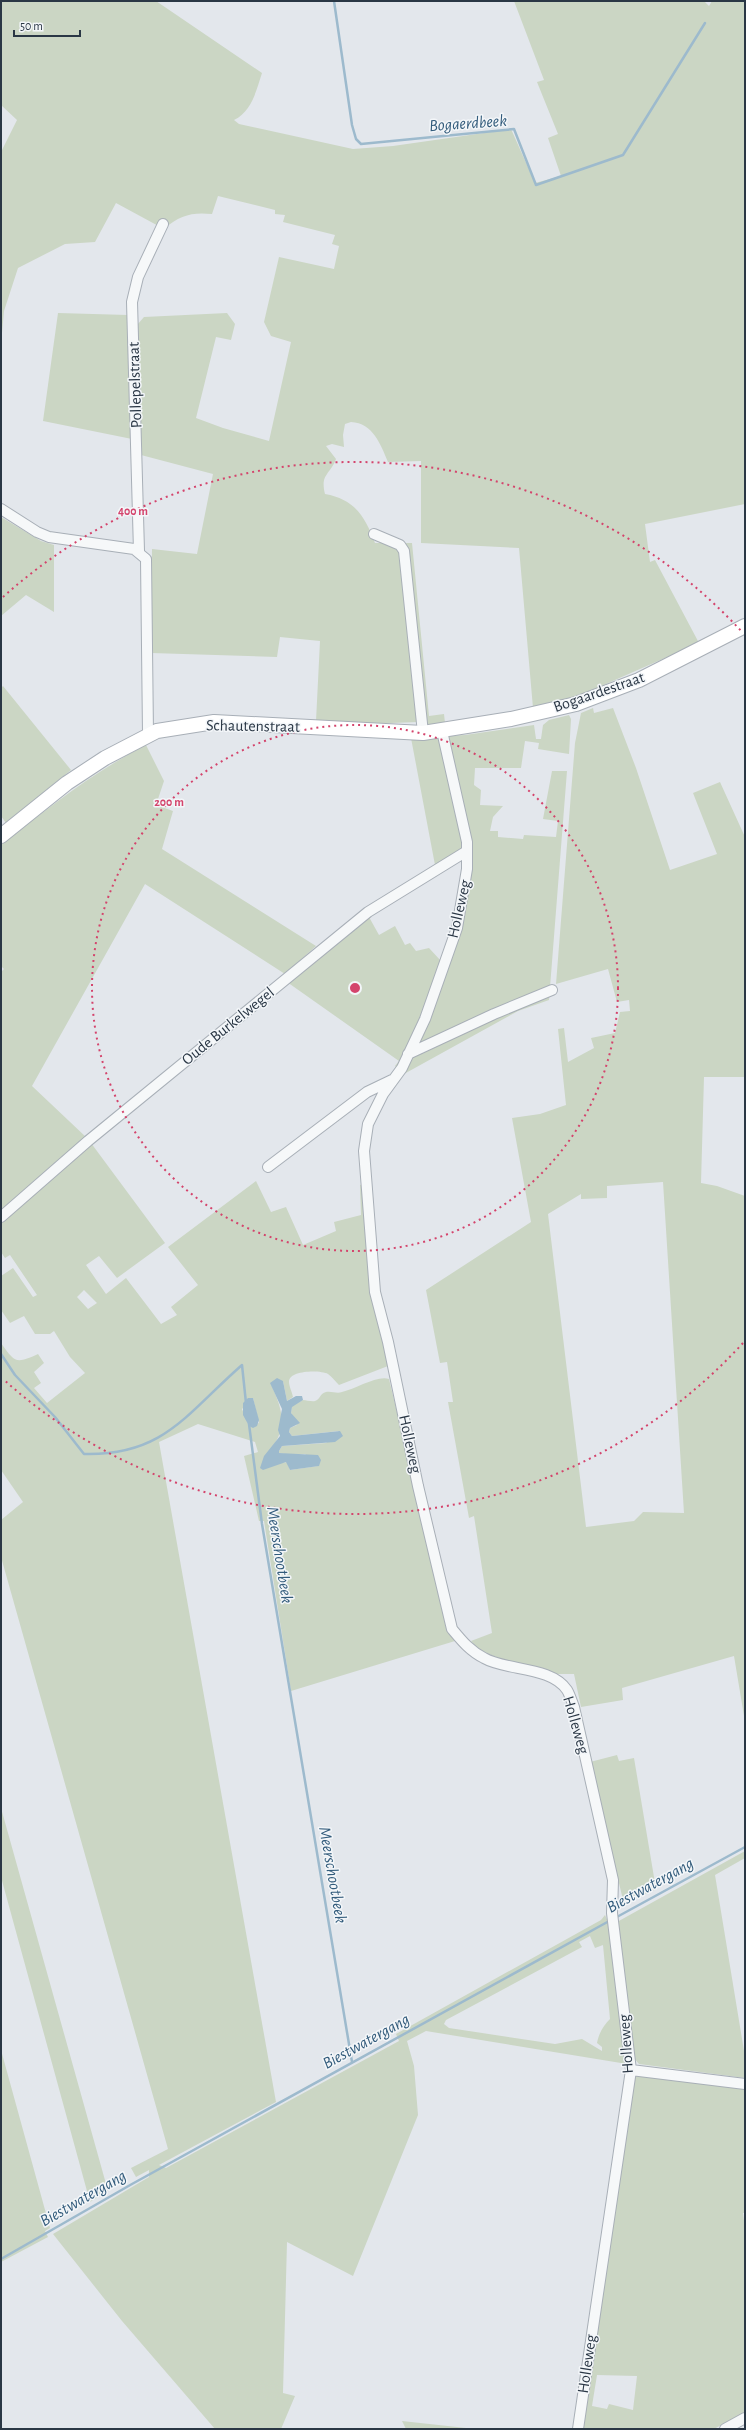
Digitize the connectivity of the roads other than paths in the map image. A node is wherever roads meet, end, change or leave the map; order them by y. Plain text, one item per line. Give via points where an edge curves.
1 (163, 224) dead end
2 (1, 509) edge
3 (374, 534) dead end
4 (139, 551) junction
5 (745, 626) edge
6 (442, 731) junction
7 (423, 733) junction
8 (148, 734) junction
9 (1, 836) edge
10 (467, 851) junction
11 (552, 990) dead end
12 (408, 1054) junction
13 (394, 1078) junction
14 (268, 1167) dead end
15 (1, 1216) edge
16 (631, 2070) junction
17 (745, 2084) edge
18 (745, 2418) edge
19 (578, 2429) edge
20 (725, 2429) edge

1 - 4 street, Pollepelstraat via 138,277 132,302
2 - 4 street via 36,532 49,537
3 - 7 street via 400,545 404,551
4 - 8 street, Pollepelstraat via 146,559
5 - 6 street, Bogaardestraat via 639,680 576,704
6 - 7 street, Schautenstraat
6 - 10 street, Holleweg
7 - 8 street, Schautenstraat via 214,722
8 - 9 street, Schautenstraat via 67,783
10 - 12 street, Holleweg via 467,869 456,928 425,1019
10 - 15 street, Oude Burkelwegel via 362,917 94,1136
11 - 12 street
12 - 13 street, Holleweg
13 - 14 street via 367,1092
13 - 16 street, Holleweg via 382,1094 368,1124 364,1151 375,1292 444,1599 452,1629 465,1646 485,1659 553,1679 567,1690 574,1707 613,1880 613,1917
16 - 17 street
16 - 19 street, Holleweg
18 - 20 street

